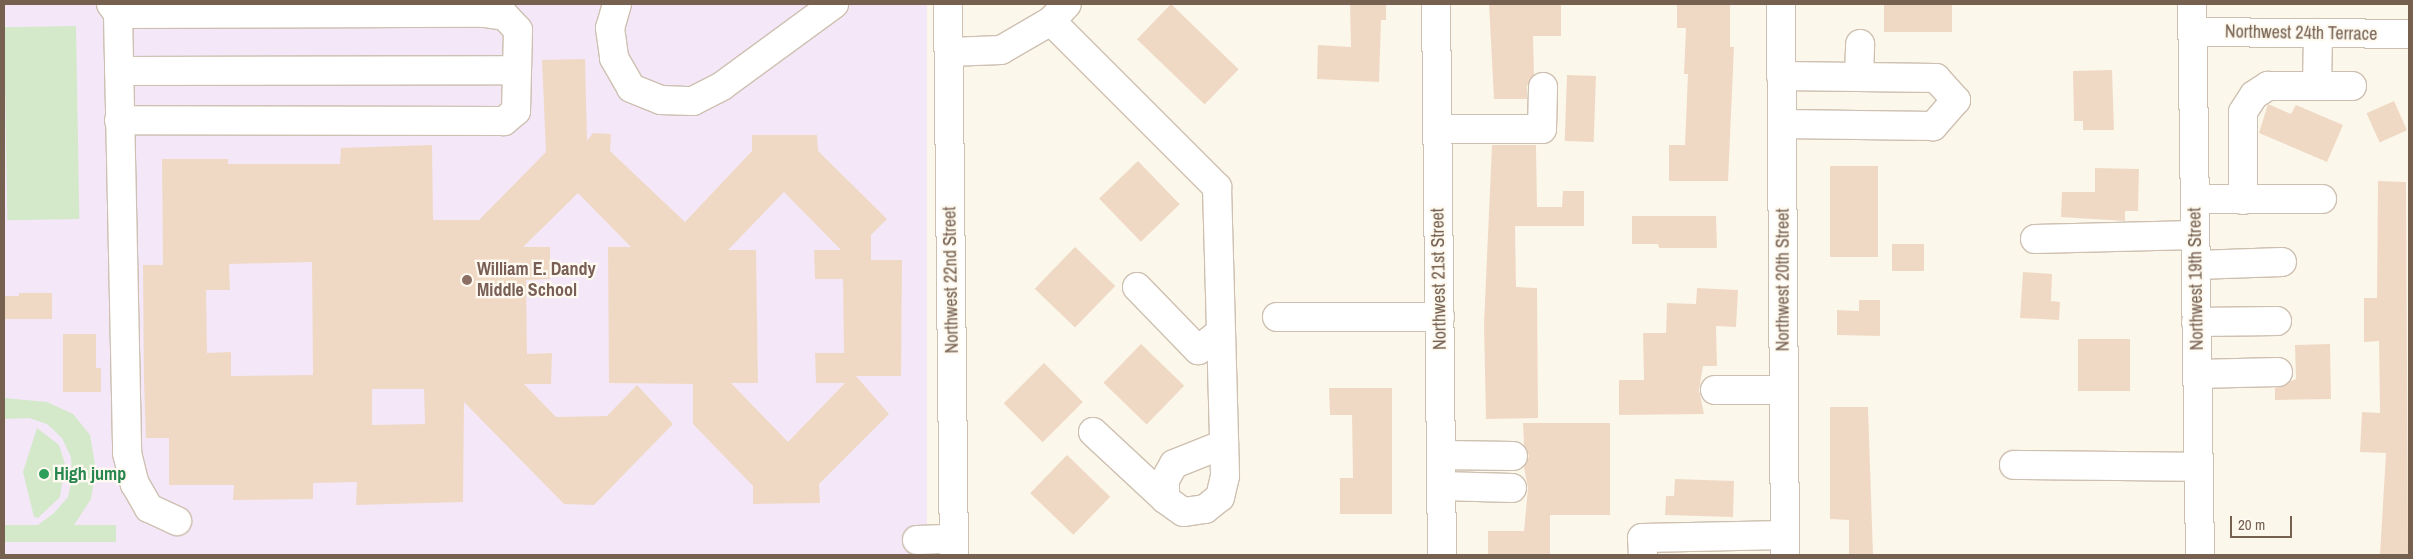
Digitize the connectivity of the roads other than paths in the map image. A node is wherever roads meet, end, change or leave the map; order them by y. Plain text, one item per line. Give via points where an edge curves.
1 (617, 4) edge
2 (834, 4) edge
3 (948, 4) edge
4 (1436, 4) edge
5 (1781, 4) edge
6 (2192, 4) edge
7 (114, 9) edge
8 (1059, 12) edge
9 (2192, 32) junction
10 (2318, 34) junction
11 (2409, 34) edge
12 (1860, 44) dead end
13 (949, 52) junction
14 (516, 70) junction
15 (119, 71) junction
16 (1781, 76) junction
17 (1859, 77) junction
18 (1543, 86) dead end
19 (2317, 86) junction
20 (2352, 86) dead end
21 (119, 120) junction
22 (1782, 124) junction
23 (1438, 129) junction
24 (2322, 199) dead end
25 (2195, 200) junction
26 (2243, 200) junction
27 (2195, 235) junction
28 (2035, 239) dead end
29 (2282, 262) dead end
30 (2196, 265) junction
31 (1137, 287) dead end
32 (1277, 317) dead end
33 (1440, 317) junction
34 (2276, 321) dead end
35 (2196, 322) junction
36 (1221, 332) junction
37 (2278, 372) dead end
38 (2197, 374) junction
39 (1715, 390) dead end
40 (1784, 390) junction
41 (1093, 432) dead end
42 (1224, 444) junction
43 (1441, 455) junction
44 (1513, 456) dead end
45 (2014, 465) dead end
46 (2198, 467) junction
47 (1441, 486) junction
48 (1512, 488) dead end
49 (1164, 499) junction
50 (177, 521) dead end
51 (918, 540) dead end
52 (1785, 545) edge
53 (954, 547) edge
54 (1442, 555) edge
55 (1643, 555) edge
56 (2200, 555) edge

1 - 2 street via 610,28 614,58 631,88 661,100 693,101 736,76
3 - 13 street, Northwest 22nd Street
4 - 23 street, Northwest 21st Street
5 - 16 street, Northwest 20th Street
6 - 9 street, Northwest 19th Street
7 - 14 street via 484,13 505,16 518,30
7 - 15 street
8 - 13 street via 1002,50
8 - 36 street via 1217,187
9 - 10 street, Northwest 24th Terrace
9 - 25 street, Northwest 19th Street
10 - 11 street, Northwest 24th Terrace
10 - 19 street
12 - 17 street
13 - 53 street, Northwest 22nd Street
14 - 15 street
14 - 21 street via 516,110 504,121
15 - 21 street
16 - 17 street
16 - 22 street, Northwest 20th Street
17 - 22 street via 1936,78 1956,100 1933,126
18 - 23 street via 1542,129
19 - 20 street
19 - 26 street via 2268,86 2254,95 2243,112
21 - 50 street via 127,453 135,484 149,508
22 - 40 street, Northwest 20th Street
23 - 33 street, Northwest 21st Street
24 - 26 street
25 - 26 street
25 - 27 street, Northwest 19th Street
27 - 28 street
27 - 30 street, Northwest 19th Street
29 - 30 street
30 - 35 street, Northwest 19th Street
31 - 36 street via 1198,350
32 - 33 street
33 - 43 street, Northwest 21st Street
34 - 35 street
35 - 38 street, Northwest 19th Street
36 - 42 street
37 - 38 street
38 - 46 street, Northwest 19th Street
39 - 40 street
40 - 52 street, Northwest 20th Street
41 - 49 street
42 - 49 street via 1174,464 1165,480
42 - 49 street via 1225,476 1220,497 1205,509 1183,512
43 - 44 street
43 - 47 street, Northwest 21st Street
45 - 46 street
46 - 56 street, Northwest 19th Street
47 - 48 street
47 - 54 street, Northwest 21st Street
51 - 53 street
52 - 55 street via 1642,538

